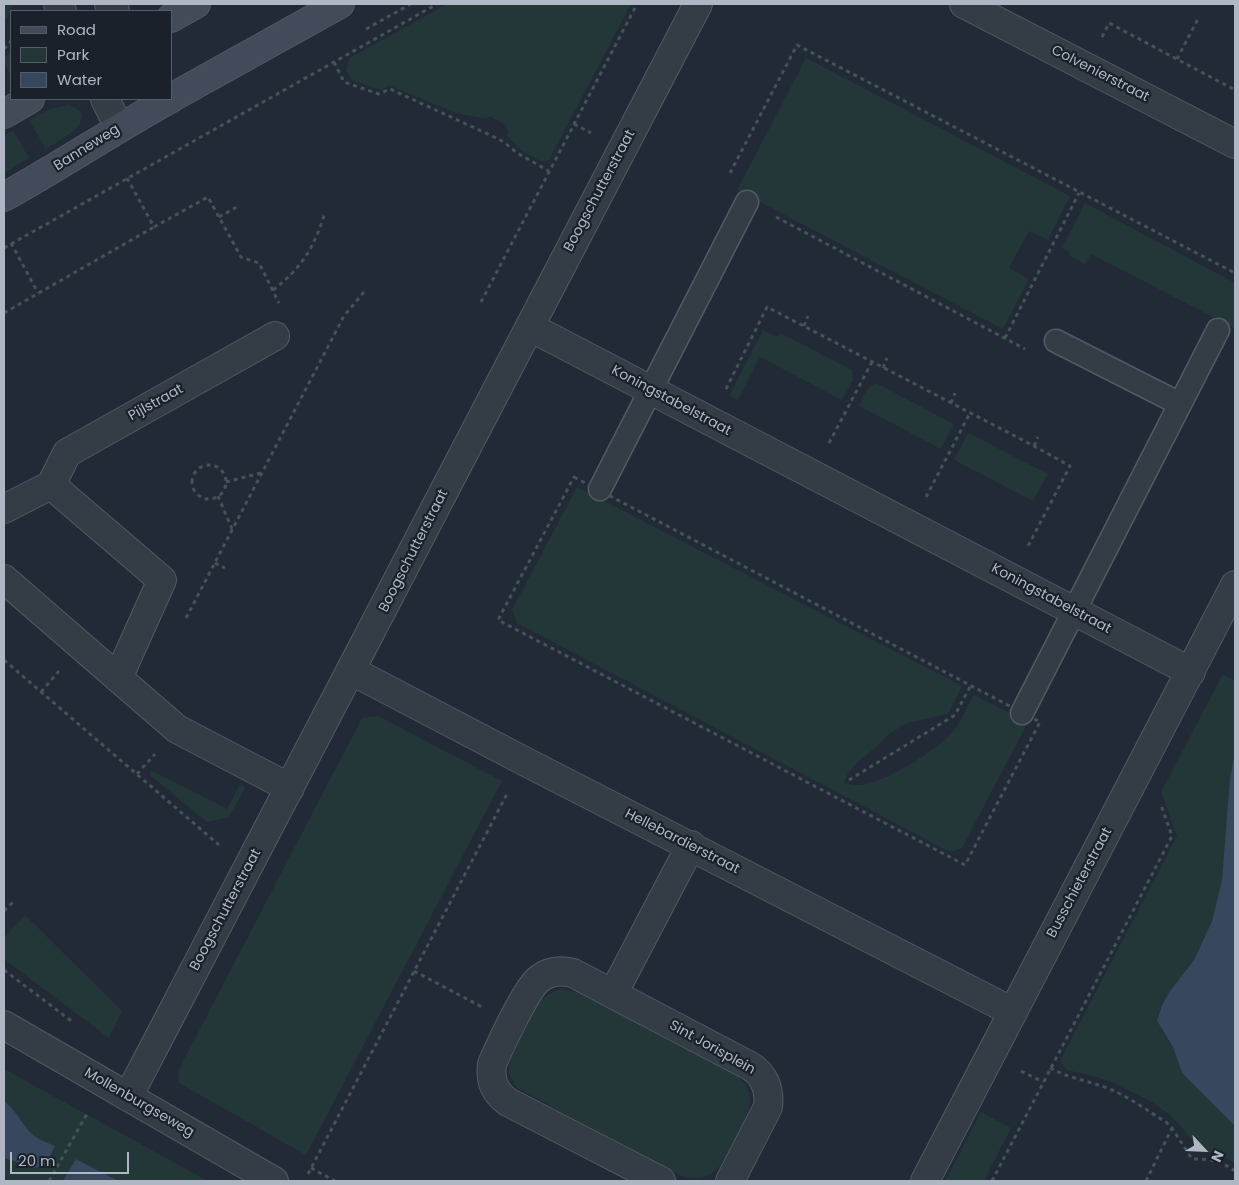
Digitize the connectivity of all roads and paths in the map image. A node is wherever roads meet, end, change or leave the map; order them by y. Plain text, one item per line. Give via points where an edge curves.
1 (196, 4) edge
2 (340, 4) edge
3 (437, 4) edge
4 (637, 4) edge
5 (698, 4) edge
6 (964, 4) edge
7 (172, 17) edge
8 (1199, 17) dead end
9 (1094, 33) dead end
10 (1177, 59) junction
11 (334, 62) junction
12 (1235, 90) edge
13 (172, 97) edge
14 (28, 100) edge
15 (105, 100) edge
16 (167, 100) edge
17 (4, 114) edge
18 (118, 127) junction
19 (1235, 144) edge
20 (549, 171) junction
21 (127, 178) junction
22 (1079, 193) junction
23 (4, 197) edge
24 (747, 202) junction
25 (237, 207) dead end
26 (325, 212) dead end
27 (219, 217) junction
28 (154, 227) junction
29 (11, 244) junction
30 (4, 248) edge
31 (1235, 273) edge
32 (273, 290) junction
33 (364, 292) dead end
34 (38, 293) junction
35 (481, 302) dead end
36 (4, 313) edge
37 (808, 316) dead end
38 (804, 326) junction
39 (530, 327) junction
40 (1218, 330) dead end
41 (275, 336) joint
42 (1005, 338) junction
43 (1056, 340) joint
44 (887, 358) dead end
45 (872, 362) junction
46 (883, 368) junction
47 (651, 390) junction
48 (725, 391) dead end
49 (955, 393) dead end
50 (951, 403) junction
51 (1180, 404) junction
52 (970, 413) junction
53 (1038, 437) dead end
54 (1034, 446) junction
55 (262, 473) junction
56 (812, 474) junction
57 (226, 482) junction
58 (51, 485) junction
59 (600, 489) junction
60 (218, 496) junction
61 (4, 510) edge
62 (911, 526) junction
63 (232, 529) junction
64 (1026, 551) dead end
65 (215, 563) junction
66 (225, 568) dead end
67 (4, 579) edge
68 (1235, 585) edge
69 (1073, 610) junction
70 (185, 620) dead end
71 (4, 660) edge
72 (352, 671) junction
73 (1190, 672) junction
74 (118, 678) junction
75 (971, 685) junction
76 (1022, 712) junction
77 (524, 761) junction
78 (849, 780) dead end
79 (290, 788) junction
80 (1158, 800) dead end
81 (220, 845) dead end
82 (691, 845) junction
83 (14, 901) dead end
84 (4, 911) edge
85 (414, 971) junction
86 (613, 994) junction
87 (1013, 1012) junction
88 (513, 1022) junction
89 (4, 1026) edge
90 (1050, 1068) junction
91 (104, 1082) junction
92 (128, 1097) junction
93 (1172, 1128) junction
94 (311, 1168) junction
95 (1235, 1171) edge
96 (652, 1179) edge
97 (49, 1181) edge
98 (274, 1181) edge
99 (304, 1181) edge
100 (335, 1181) edge
101 (730, 1181) edge
102 (925, 1181) edge
103 (992, 1181) edge
104 (1146, 1181) edge

1 - 7 main road
2 - 13 main road, Banneweg
3 - 11 path
4 - 20 path
5 - 39 street, Boogschutterstraat
6 - 19 street, Colvenierstraat
8 - 10 path
9 - 10 path via 1102,38 1109,23
10 - 12 path
11 - 20 path via 344,82 379,94 390,89 504,142
11 - 21 path
14 - 17 main road
15 - 18 street
16 - 18 main road, Banneweg
18 - 23 main road, Banneweg
20 - 35 path
21 - 28 path
21 - 29 path
22 - 24 path via 797,45 722,189
22 - 31 path
22 - 42 path
24 - 42 path
24 - 47 lane
25 - 27 path
26 - 32 path via 318,236 302,262
27 - 28 path via 208,197
27 - 32 path via 241,257 259,263
28 - 34 path
29 - 30 path
29 - 34 path
32 - 41 path via 284,315 283,326
33 - 55 path via 344,316
34 - 36 path
37 - 38 path
38 - 45 path
38 - 48 path via 768,307
39 - 47 street, Koningstabelstraat
39 - 72 street, Boogschutterstraat
40 - 51 lane
41 - 58 street, Pijlstraat via 67,453
42 - 43 path via 1037,355
43 - 51 lane
44 - 46 path
45 - 46 path
45 - 56 path
46 - 50 path
47 - 56 street, Koningstabelstraat
47 - 59 lane
49 - 50 path
50 - 52 path
51 - 69 lane
52 - 54 path
52 - 62 path
53 - 54 path
54 - 64 path via 1070,466
55 - 57 path
55 - 63 path
56 - 62 street, Koningstabelstraat
57 - 60 path
57 - 60 path via 224,472 217,466 208,464 193,474 194,492 201,498
58 - 61 street
58 - 74 street via 162,580
59 - 75 path
59 - 76 path via 574,477 498,620 965,865 1040,722
60 - 63 path
62 - 69 street, Koningstabelstraat
63 - 65 path
65 - 66 path
65 - 70 path
67 - 74 street
68 - 73 street, Busschieterstraat
69 - 73 street, Koningstabelstraat
69 - 76 lane
71 - 81 path
72 - 77 street, Hellebardierstraat
72 - 79 street, Boogschutterstraat
73 - 87 street, Busschieterstraat
74 - 79 street via 176,729
75 - 76 path
75 - 78 path via 955,715
77 - 82 street, Hellebardierstraat
77 - 85 path
79 - 92 street, Boogschutterstraat
80 - 90 path via 1172,836
82 - 86 street
82 - 87 street, Hellebardierstraat
83 - 84 path
85 - 88 path
85 - 94 path
86 - 88 street, Sint Jorisplein via 573,973 551,973 534,984
86 - 101 street, Sint Jorisplein via 750,1066 765,1082 768,1107
87 - 102 street, Busschieterstraat
88 - 96 street, Sint Jorisplein via 492,1064 491,1078 500,1096
89 - 91 street, Mollenburgseweg
90 - 93 path via 1064,1076 1116,1092
90 - 103 path
91 - 92 street, Mollenburgseweg
91 - 97 path
92 - 98 street, Mollenburgseweg
93 - 95 path via 1192,1159 1210,1159
93 - 104 path
94 - 99 path
94 - 100 path

